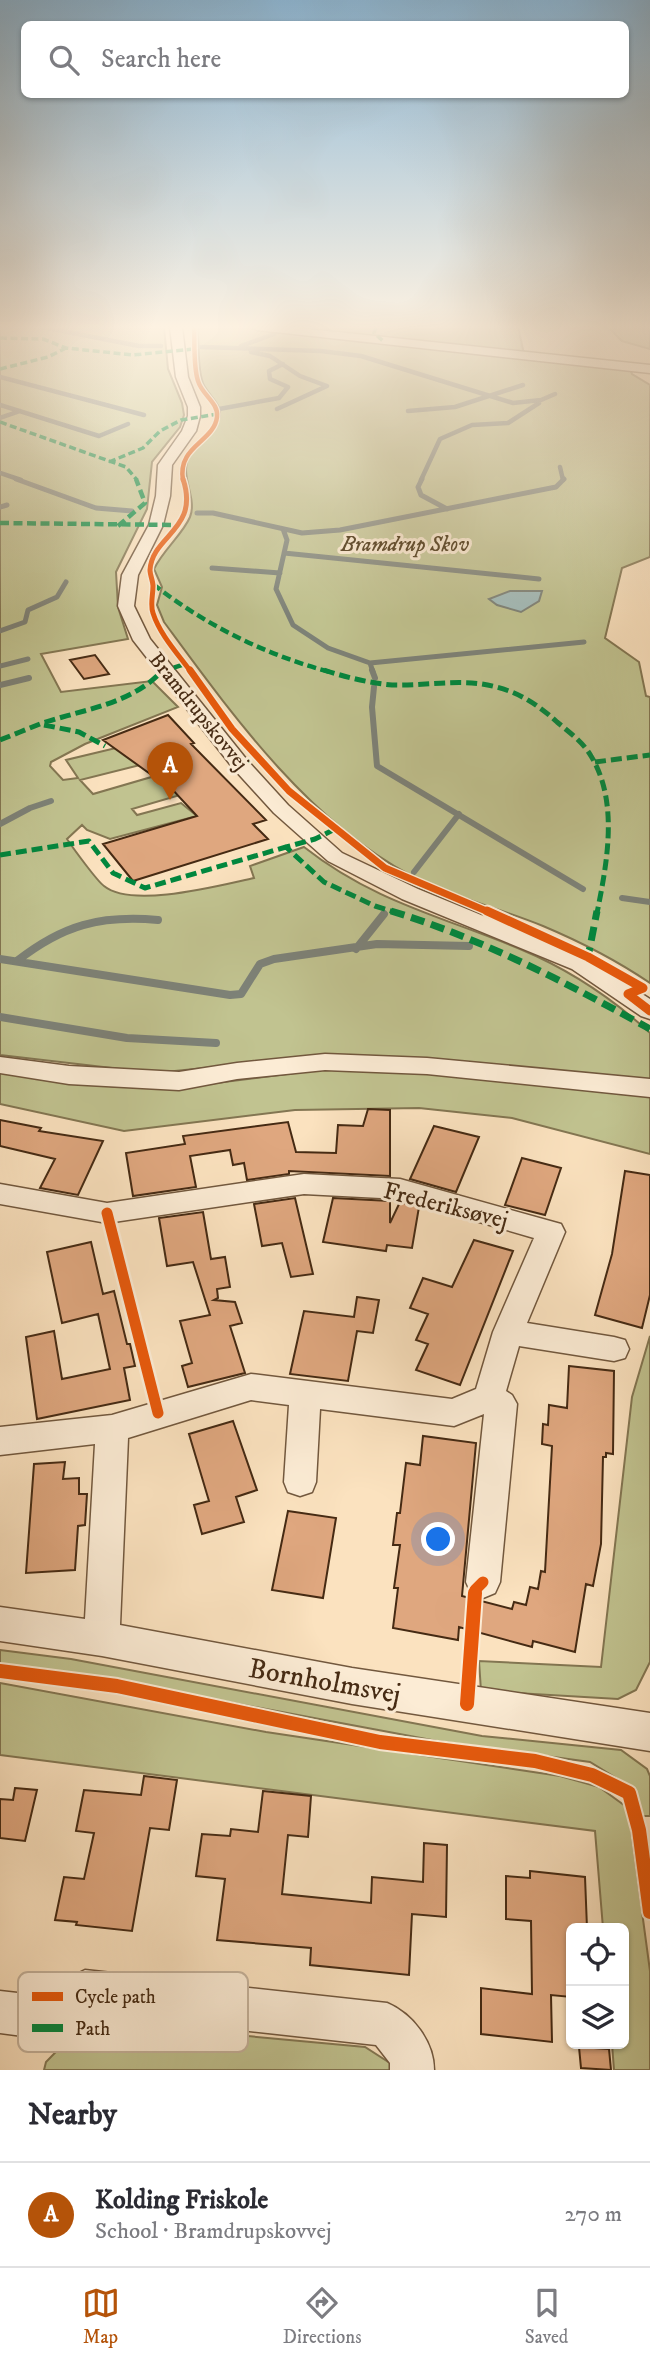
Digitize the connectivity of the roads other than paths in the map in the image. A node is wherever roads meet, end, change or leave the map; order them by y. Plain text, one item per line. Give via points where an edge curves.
1 (191, 424) edge
2 (650, 1011) edge
3 (0, 1065) edge
4 (650, 1088) edge
5 (0, 1194) edge
6 (508, 1332) junction
7 (614, 1349) dead end
8 (305, 1394) junction
9 (489, 1397) junction
10 (112, 1429) junction
11 (0, 1441) edge
12 (300, 1482) dead end
13 (483, 1582) dead end
14 (0, 1624) edge
15 (102, 1639) junction
16 (650, 1732) edge
17 (248, 2009) edge
18 (0, 2011) edge
19 (18, 2014) edge
20 (412, 2070) edge

1 - 2 street, Bramdrupskovvej via 165,465 156,525 130,575 126,606 142,640 240,764 335,857 410,894 580,964
3 - 4 street via 179,1081 325,1062 427,1066
5 - 6 street, Frederiksøvej via 107,1213 304,1184 400,1189 551,1232
6 - 7 street
6 - 9 street, Frederiksøvej
8 - 9 street via 454,1413
8 - 10 street via 251,1387
8 - 12 street
9 - 13 street via 501,1404
10 - 11 street
10 - 15 street
14 - 15 street, Bornholmsvej
15 - 16 street, Bornholmsvej via 352,1686
17 - 20 street via 387,2025 412,2056
18 - 19 street

